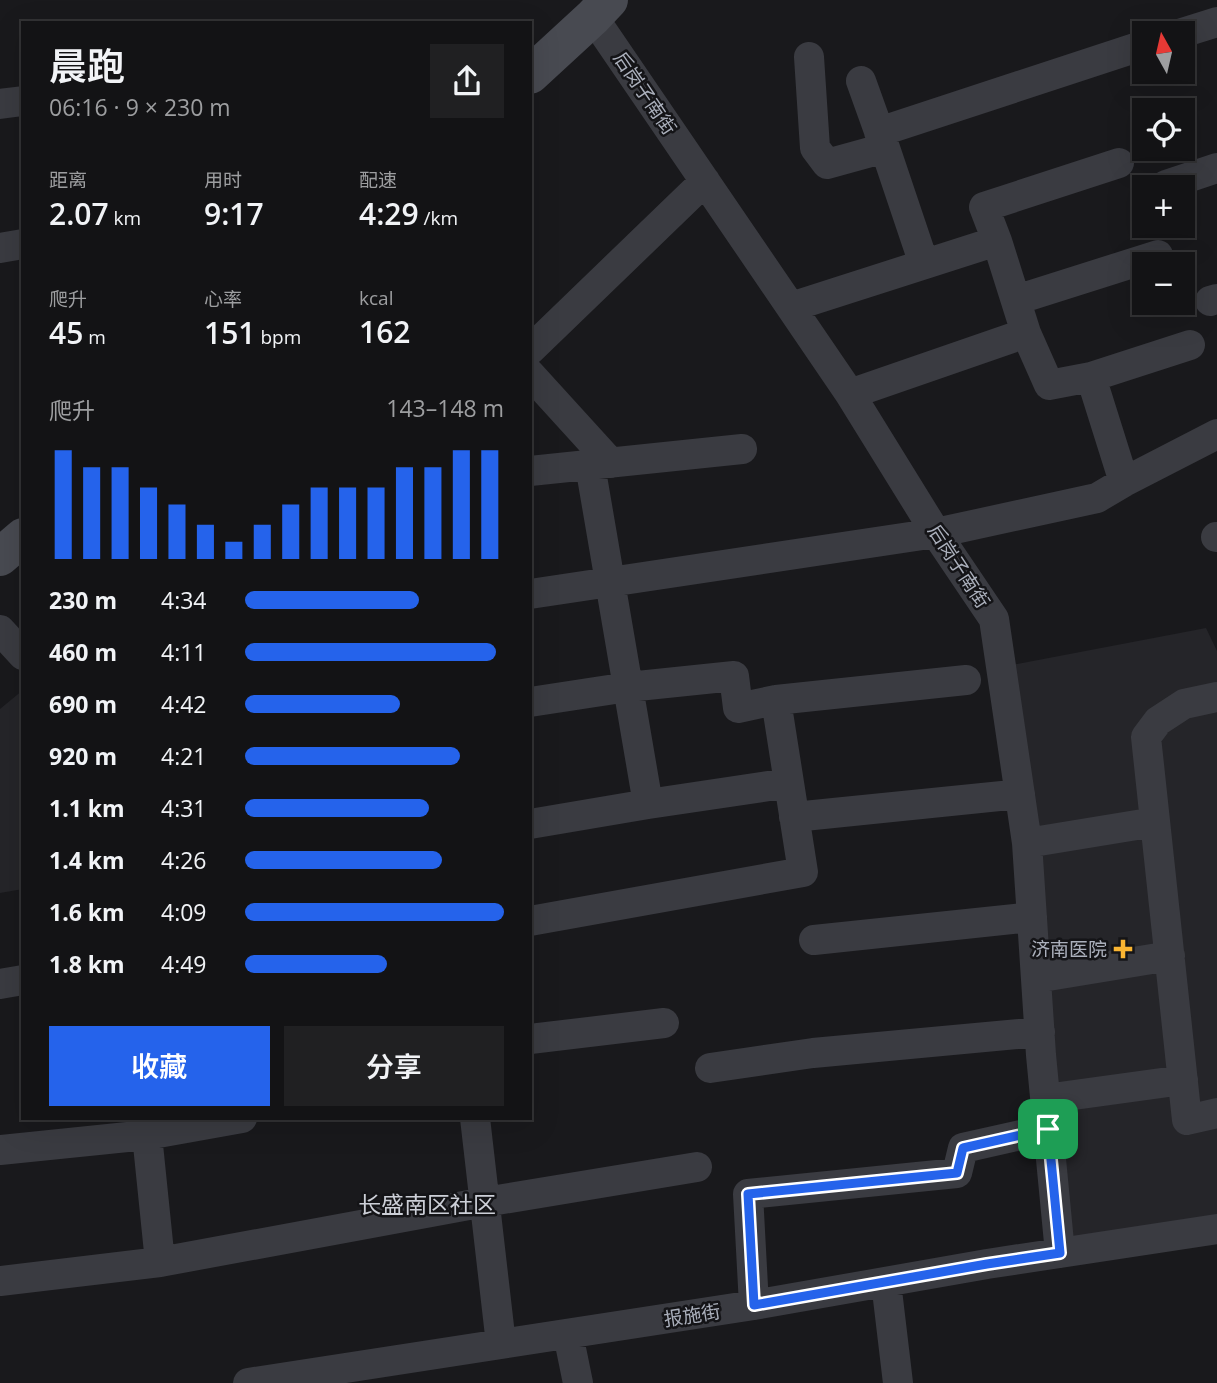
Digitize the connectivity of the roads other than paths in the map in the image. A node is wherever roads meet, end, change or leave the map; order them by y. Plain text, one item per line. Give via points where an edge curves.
1 (601, 9) edge
2 (1217, 22) edge
3 (1195, 29) edge
4 (1132, 49) edge
5 (809, 57) dead end
6 (532, 73) edge
7 (862, 82) dead end
8 (21, 101) edge
9 (0, 104) edge
10 (882, 140) junction
11 (1119, 163) dead end
12 (1217, 168) edge
13 (1195, 175) edge
14 (705, 181) junction
15 (997, 241) junction
16 (21, 244) edge
17 (0, 248) edge
18 (1132, 263) edge
19 (924, 264) junction
20 (1016, 300) junction
21 (791, 307) junction
22 (1026, 332) junction
23 (1190, 345) dead end
24 (532, 348) edge
25 (532, 377) edge
26 (1091, 377) junction
27 (850, 394) junction
28 (1217, 434) edge
29 (742, 449) dead end
30 (600, 464) junction
31 (532, 471) edge
32 (1124, 482) junction
33 (936, 533) junction
34 (21, 539) edge
35 (0, 557) edge
36 (532, 594) edge
37 (0, 630) edge
38 (21, 654) edge
39 (966, 680) dead end
40 (628, 687) junction
41 (1217, 697) edge
42 (776, 700) junction
43 (532, 702) edge
44 (789, 783) junction
45 (1020, 793) junction
46 (648, 804) junction
47 (794, 817) junction
48 (1155, 822) junction
49 (532, 824) edge
50 (1027, 843) junction
51 (1032, 917) junction
52 (532, 921) edge
53 (814, 940) dead end
54 (1170, 956) junction
55 (1036, 978) junction
56 (21, 980) edge
57 (0, 984) edge
58 (664, 1023) dead end
59 (1040, 1032) junction
60 (532, 1039) edge
61 (710, 1068) dead end
62 (1183, 1080) junction
63 (1045, 1099) junction
64 (1217, 1113) edge
65 (218, 1120) edge
66 (475, 1120) edge
67 (145, 1126) edge
68 (1048, 1129) junction
69 (0, 1150) edge
70 (697, 1167) dead end
71 (485, 1202) junction
72 (1217, 1229) edge
73 (1060, 1253) junction
74 (160, 1262) junction
75 (0, 1281) edge
76 (886, 1282) junction
77 (754, 1305) junction
78 (568, 1334) junction
79 (501, 1344) junction
80 (248, 1383) edge
81 (578, 1383) edge
82 (898, 1383) edge

1 - 6 main road
1 - 14 street, 后岗子南街
2 - 3 street
4 - 10 street
5 - 10 street via 814,148 827,164
7 - 10 street
8 - 9 street
10 - 19 street
11 - 15 street via 984,207
12 - 13 street
14 - 21 street, 后岗子南街
14 - 24 street
15 - 19 street
15 - 20 street
16 - 17 street
18 - 20 street
19 - 21 street
20 - 22 street
21 - 27 street, 后岗子南街
22 - 26 street via 1049,385
22 - 27 street
23 - 26 street
25 - 30 street
26 - 32 street
27 - 33 street, 后岗子南街
28 - 32 street
29 - 30 street
30 - 31 street
30 - 40 street
32 - 33 street via 1097,498
33 - 36 street
33 - 45 street, 后岗子南街 via 994,619
34 - 35 main road
37 - 38 street
39 - 42 street
40 - 42 street via 734,676 738,708
40 - 43 street
40 - 46 street
41 - 48 street via 1184,704 1158,721 1146,737
42 - 44 street
44 - 46 street
44 - 47 street
45 - 47 street
45 - 50 street, 后岗子南街
46 - 49 street
47 - 52 street via 803,872
48 - 50 street
48 - 54 street
50 - 51 street, 后岗子南街
51 - 53 street
51 - 55 street, 后岗子南街
54 - 55 street
54 - 62 street
55 - 59 street, 后岗子南街
56 - 57 street
58 - 60 street
59 - 61 street via 813,1053
59 - 63 street, 后岗子南街
62 - 63 street
62 - 64 street via 1187,1120
63 - 68 street, 后岗子南街
65 - 67 street
66 - 71 street
67 - 69 street
67 - 74 street
68 - 73 street, 后岗子南街
68 - 77 street via 963,1148 957,1173 748,1194
70 - 71 street
71 - 74 street
71 - 79 street
72 - 73 street, 报施街
73 - 76 street, 报施街
74 - 75 street
76 - 77 street, 报施街
76 - 82 street
77 - 78 street, 报施街
78 - 79 street, 报施街
78 - 81 street
79 - 80 street, 报施街

